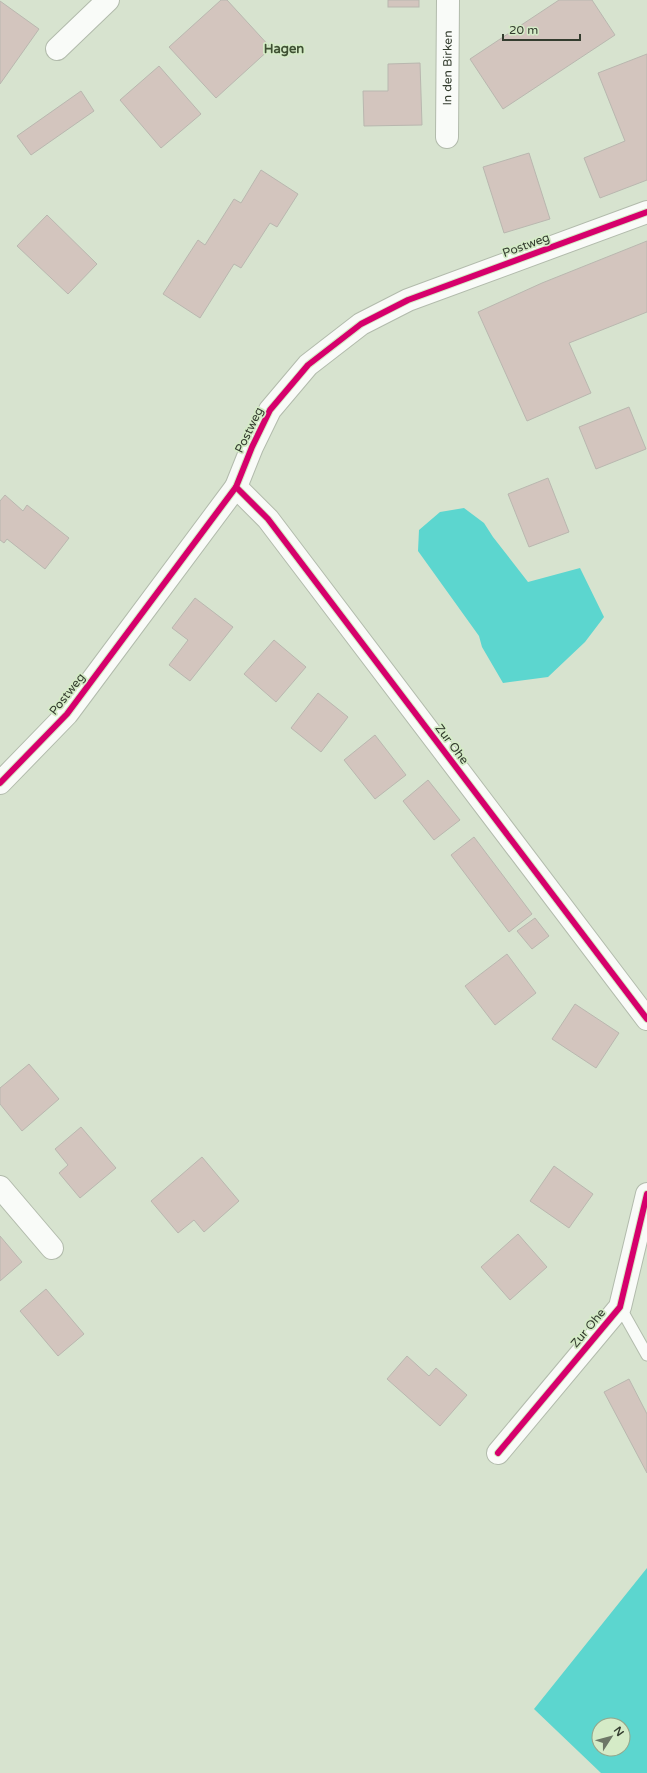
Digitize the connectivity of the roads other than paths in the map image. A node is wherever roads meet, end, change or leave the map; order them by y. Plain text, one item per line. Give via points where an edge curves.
1 (108, 0) edge
2 (448, 0) edge
3 (57, 49) dead end
4 (447, 137) dead end
5 (647, 212) edge
6 (236, 487) junction
7 (0, 783) edge
8 (647, 1019) edge
9 (0, 1187) edge
10 (647, 1194) edge
11 (52, 1248) dead end
12 (620, 1307) junction
13 (647, 1355) edge
14 (498, 1453) dead end

1 - 3 street
2 - 4 street, In den Birken
5 - 6 street, Postweg via 408,300 361,324 308,365 270,410
6 - 7 street, Postweg via 67,714
6 - 8 street, Zur Ohe via 268,519
9 - 11 street
10 - 12 street, Zur Ohe
12 - 13 lane, Zur Ohe
12 - 14 street, Zur Ohe

